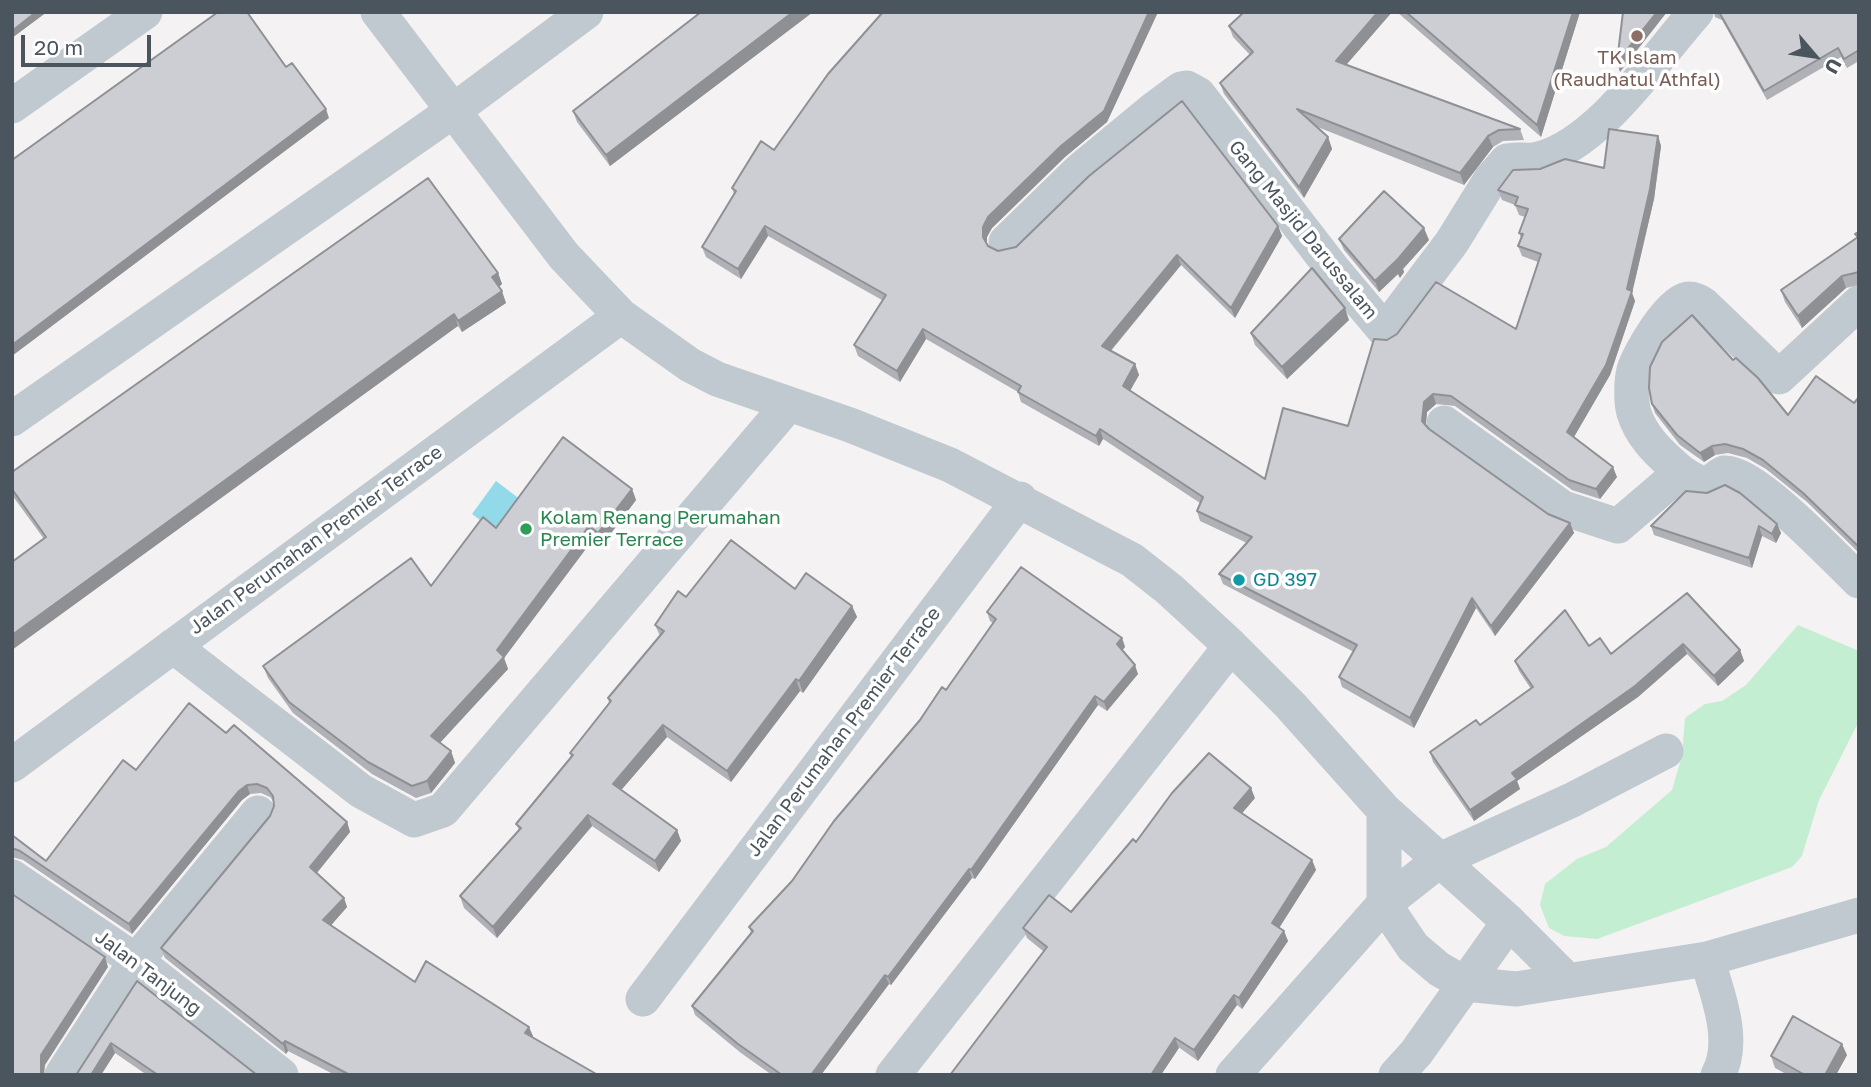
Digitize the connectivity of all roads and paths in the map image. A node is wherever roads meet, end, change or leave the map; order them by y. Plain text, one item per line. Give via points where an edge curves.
1 (145, 12) edge
2 (378, 12) edge
3 (586, 12) edge
4 (1696, 12) edge
5 (12, 106) edge
6 (453, 111) junction
7 (1006, 243) dead end
8 (1859, 303) edge
9 (621, 316) junction
10 (788, 405) junction
11 (12, 419) edge
12 (1444, 423) dead end
13 (1681, 472) junction
14 (1020, 499) junction
15 (1859, 581) edge
16 (173, 646) junction
17 (1231, 646) junction
18 (1666, 751) dead end
19 (12, 765) edge
20 (1384, 810) junction
21 (258, 813) dead end
22 (1440, 860) junction
23 (12, 877) edge
24 (1384, 904) junction
25 (1859, 915) edge
26 (1510, 922) junction
27 (1707, 959) junction
28 (136, 961) junction
29 (1566, 979) junction
30 (1465, 984) junction
31 (643, 999) dead end
32 (62, 1075) edge
33 (281, 1075) edge
34 (893, 1075) edge
35 (1233, 1075) edge
36 (1396, 1075) edge
37 (1718, 1075) edge

1 - 5 street
2 - 6 street
3 - 6 street
4 - 7 street, Gang Masjid Darussalam via 1588,132 1541,159 1507,161 1385,331 1198,94 1187,88 1079,171
6 - 9 street via 564,256
6 - 11 street
8 - 13 street via 1779,377 1704,305 1691,298 1673,309 1659,324 1634,370 1634,411 1651,446
9 - 10 street via 699,369
9 - 16 street, Jalan Perumahan Premier Terrace
10 - 14 street via 950,465
10 - 16 street via 443,810 414,820 394,811
12 - 13 street via 1563,508 1618,526
13 - 15 street via 1703,483 1724,473 1742,476
14 - 17 street via 1132,561
14 - 31 street, Jalan Perumahan Premier Terrace
16 - 19 street, Jalan Perumahan Premier Terrace
17 - 20 street
17 - 34 street
18 - 22 street
20 - 22 street
20 - 24 street
21 - 28 street
22 - 24 street
22 - 26 street
23 - 28 street, Jalan Tanjung
24 - 30 street via 1413,947
24 - 35 street
25 - 27 street
26 - 29 street
26 - 30 street
27 - 29 street
27 - 37 street via 1725,1037
28 - 32 street
28 - 33 street, Jalan Tanjung
29 - 30 street via 1516,989
30 - 36 street

